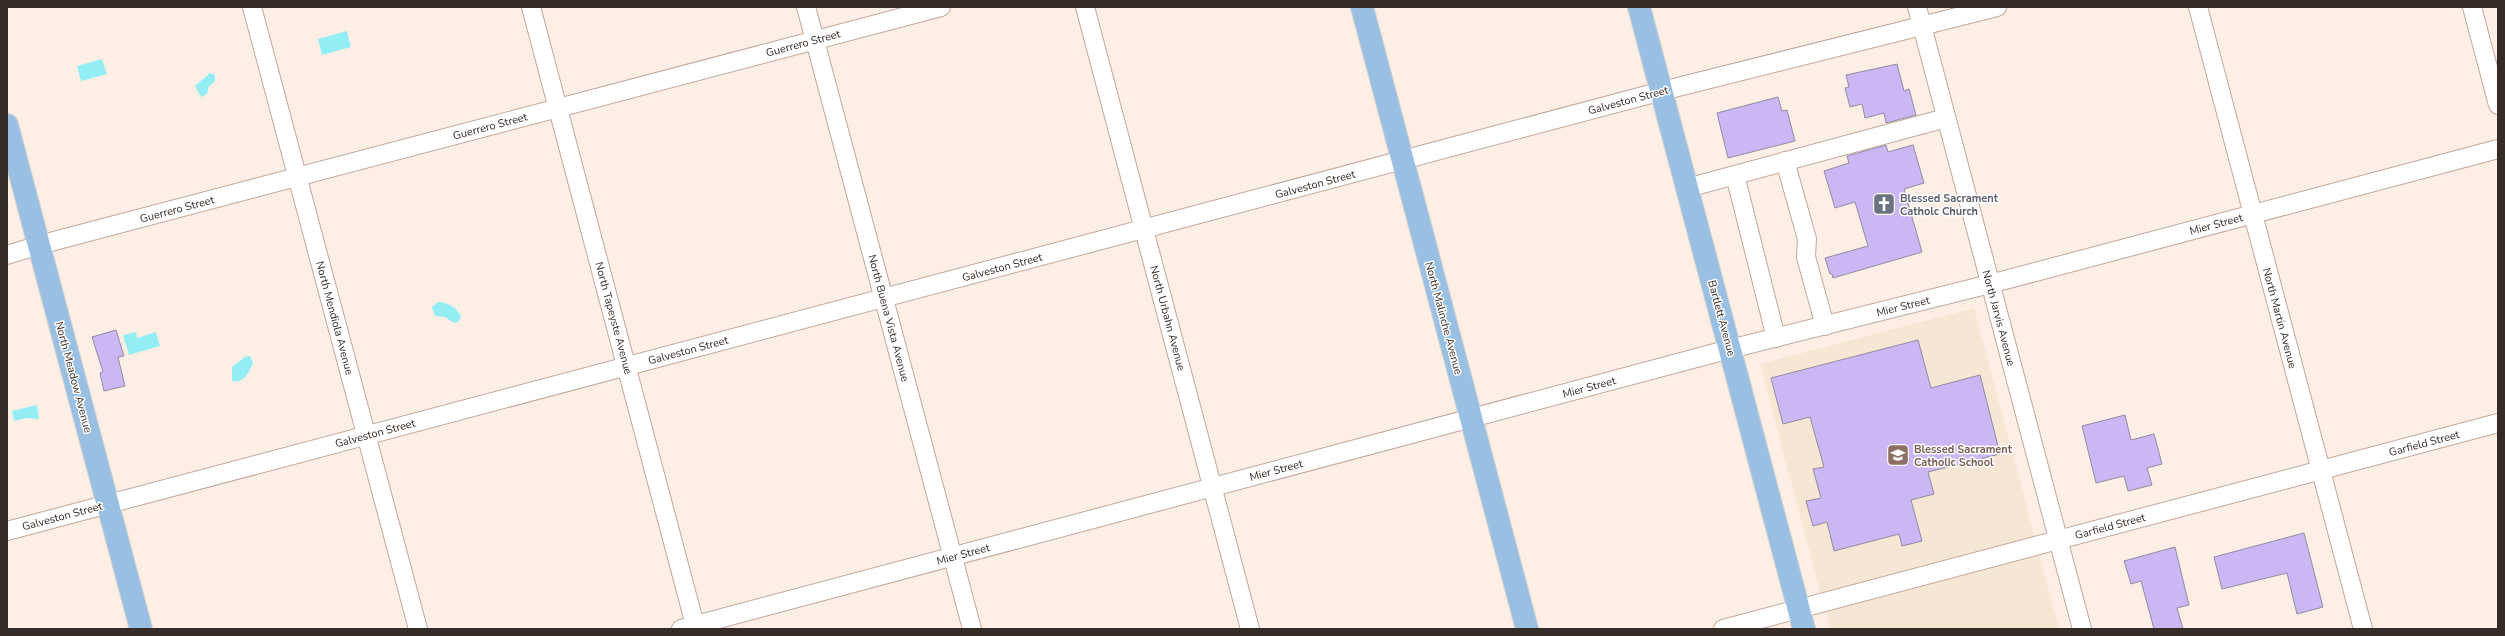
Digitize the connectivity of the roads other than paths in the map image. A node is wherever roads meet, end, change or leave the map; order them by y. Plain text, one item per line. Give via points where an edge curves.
1 (252, 7) edge
2 (531, 7) edge
3 (806, 7) edge
4 (941, 7) edge
5 (1085, 7) edge
6 (1362, 7) edge
7 (1639, 7) edge
8 (1917, 7) edge
9 (1997, 7) edge
10 (2198, 7) edge
11 (2472, 7) edge
12 (1922, 27) junction
13 (815, 40) junction
14 (1662, 91) junction
15 (2498, 105) edge
16 (558, 108) junction
17 (1946, 118) junction
18 (7, 125) edge
19 (2498, 149) edge
20 (1402, 161) junction
21 (1785, 161) junction
22 (1734, 175) junction
23 (297, 177) junction
24 (1687, 188) junction
25 (2253, 214) junction
26 (1144, 229) junction
27 (39, 245) junction
28 (7, 255) edge
29 (1990, 284) junction
30 (884, 298) junction
31 (1825, 326) junction
32 (1776, 338) junction
33 (1730, 349) junction
34 (627, 367) junction
35 (1471, 418) junction
36 (2498, 423) edge
37 (366, 436) junction
38 (2320, 470) junction
39 (1212, 487) junction
40 (108, 504) junction
41 (7, 531) edge
42 (2058, 540) junction
43 (953, 556) junction
44 (1802, 619) edge
45 (1750, 626) edge
46 (691, 628) edge
47 (141, 629) edge
48 (418, 629) edge
49 (972, 629) edge
50 (1250, 629) edge
51 (1527, 629) edge
52 (1723, 629) edge
53 (2082, 629) edge
54 (2362, 629) edge

1 - 23 street, North Mendiola Avenue
2 - 16 street, North Tapeyste Avenue
3 - 13 street, North Buena Vista Avenue
4 - 13 street, Guerrero Street
5 - 26 street, North Urbahn Avenue
6 - 20 main road, North Malinche Avenue
7 - 14 main road, Bartlett Avenue
8 - 12 street, North Jarvis Avenue
9 - 12 street, Galveston Street
10 - 25 street, North Martin Avenue
11 - 15 street
12 - 14 street, Galveston Street
12 - 17 street, North Jarvis Avenue
13 - 16 street, Guerrero Street
13 - 30 street, North Buena Vista Avenue
14 - 20 street, Galveston Street
14 - 24 main road, Bartlett Avenue
16 - 23 street, Guerrero Street
16 - 34 street, North Tapeyste Avenue
17 - 21 street
17 - 29 street, North Jarvis Avenue
18 - 27 main road, North Meadow Avenue
19 - 25 street, Mier Street
20 - 26 street, Galveston Street
20 - 35 main road, North Malinche Avenue
21 - 22 street
21 - 31 street via 1807,239 1806,257
22 - 24 street
22 - 32 street
23 - 27 street, Guerrero Street
23 - 37 street, North Mendiola Avenue
24 - 33 main road, Bartlett Avenue
25 - 29 street, Mier Street
25 - 38 street, North Martin Avenue
26 - 30 street, Galveston Street
26 - 39 street, North Urbahn Avenue
27 - 28 street, Guerrero Street
27 - 40 main road, North Meadow Avenue
29 - 31 street, Mier Street
29 - 42 street, North Jarvis Avenue
30 - 34 street, Galveston Street
30 - 43 street, North Buena Vista Avenue
31 - 32 street, Mier Street
32 - 33 street, Mier Street
33 - 35 street, Mier Street
33 - 44 main road, Bartlett Avenue
34 - 37 street, Galveston Street
34 - 46 street, North Tapeyste Avenue
35 - 39 street, Mier Street
35 - 51 main road, North Malinche Avenue
36 - 38 street, Garfield Street
37 - 40 street, Galveston Street
37 - 48 street, North Mendiola Avenue
38 - 42 street, Garfield Street
38 - 54 street, North Martin Avenue
39 - 43 street, Mier Street
39 - 50 street, North Urbahn Avenue
40 - 41 street, Galveston Street
40 - 47 main road, North Meadow Avenue
42 - 44 street, Garfield Street
42 - 53 street, North Jarvis Avenue
43 - 46 street, Mier Street
43 - 49 street, North Buena Vista Avenue
44 - 45 street, Garfield Street
45 - 52 street, Garfield Street

